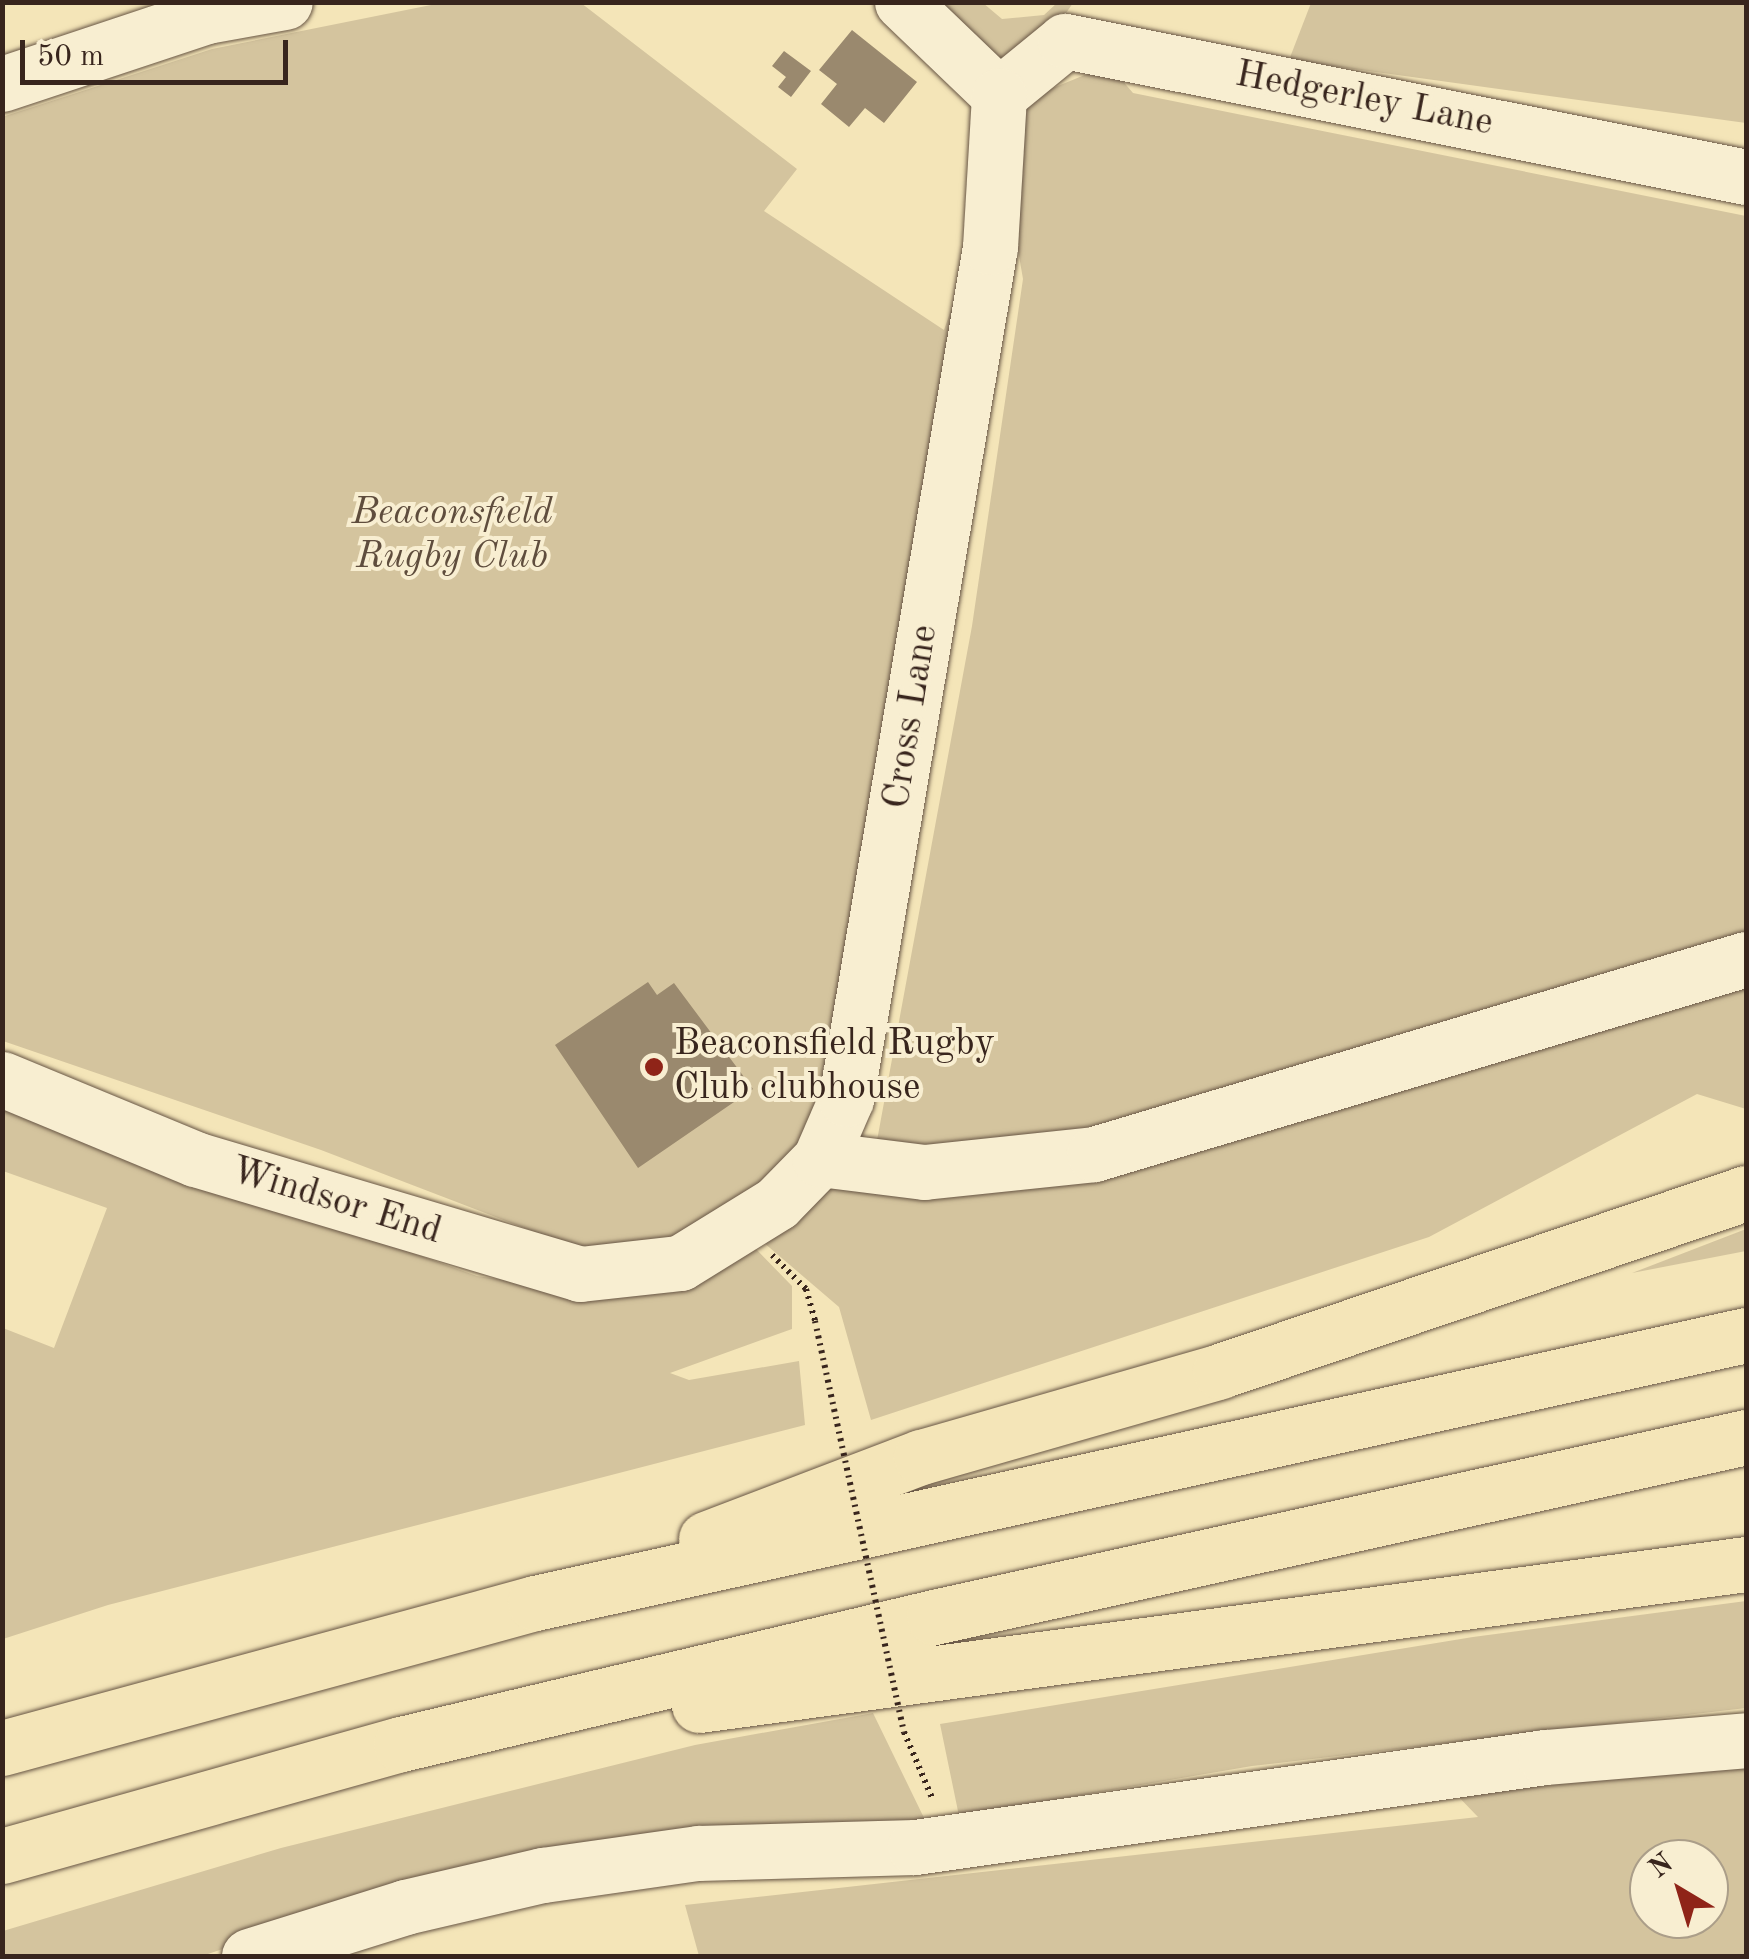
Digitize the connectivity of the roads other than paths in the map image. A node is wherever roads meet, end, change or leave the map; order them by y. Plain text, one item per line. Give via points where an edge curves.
1 (284, 2) edge
2 (902, 2) edge
3 (202, 9) edge
4 (1076, 22) edge
5 (2, 84) edge
6 (999, 95) junction
7 (1746, 177) edge
8 (1746, 959) edge
9 (2, 1080) edge
10 (820, 1159) junction
11 (1746, 1193) edge
12 (680, 1263) joint
13 (1746, 1335) edge
14 (1746, 1437) edge
15 (1746, 1564) edge
16 (535, 1604) junction
17 (1746, 1740) edge
18 (401, 1744) junction
19 (2, 1748) edge
20 (2, 1856) edge
21 (250, 1956) edge

1 - 3 street
2 - 6 street
3 - 5 street
4 - 6 street, Hedgerley Lane
4 - 7 street, Hedgerley Lane
6 - 10 street, Cross Lane via 990,247 866,993 846,1099
8 - 10 street via 1094,1154 924,1172
9 - 12 street, Windsor End via 195,1159 580,1274
10 - 12 street, Cross Lane via 778,1203
11 - 16 highway via 1220,1371 921,1457
13 - 16 highway
14 - 18 highway via 934,1616
15 - 18 highway
16 - 19 highway
17 - 21 street via 1545,1756 914,1847 698,1853 640,1861 405,1906
18 - 20 highway

